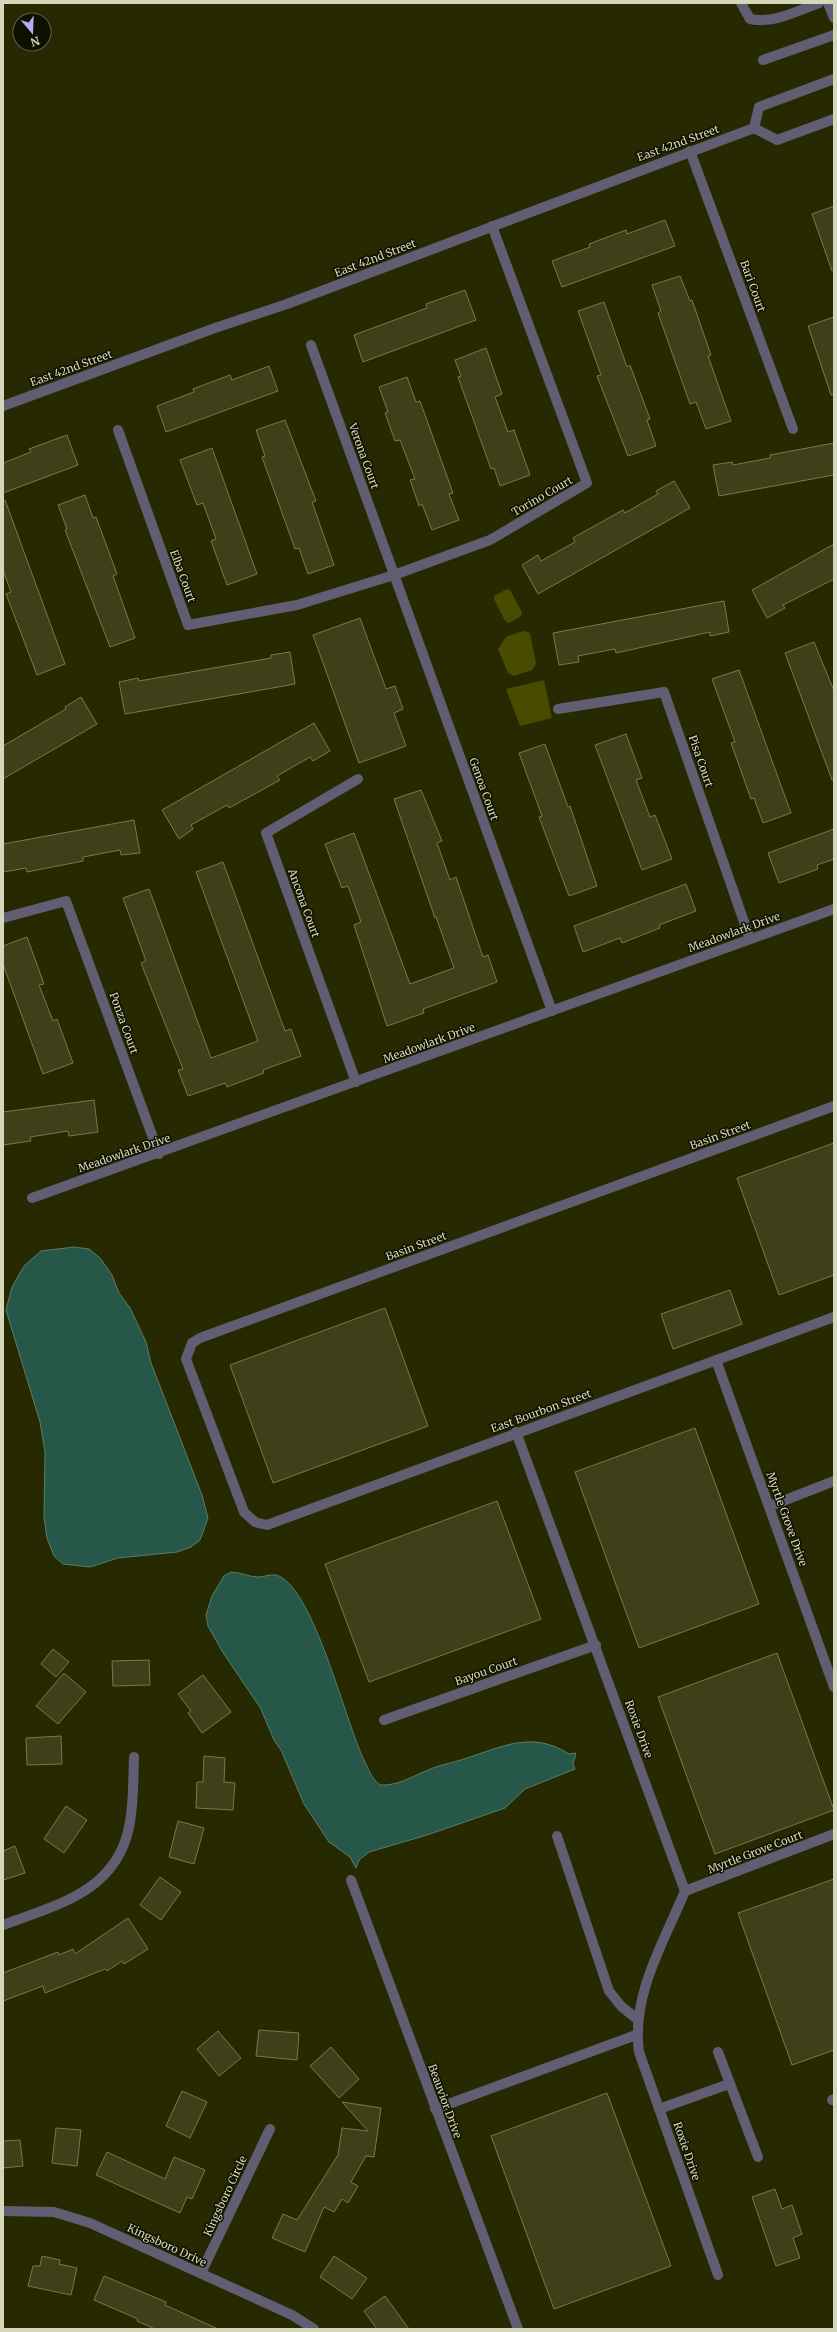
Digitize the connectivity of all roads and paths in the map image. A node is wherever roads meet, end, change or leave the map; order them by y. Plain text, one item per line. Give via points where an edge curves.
1 (741, 3) edge
2 (819, 3) edge
3 (828, 3) edge
4 (834, 18) edge
5 (834, 35) edge
6 (763, 60) dead end
7 (834, 79) edge
8 (834, 119) edge
9 (754, 128) junction
10 (690, 151) junction
11 (492, 226) junction
12 (311, 345) dead end
13 (3, 406) edge
14 (793, 429) dead end
15 (118, 430) dead end
16 (394, 575) junction
17 (297, 605) joint
18 (558, 709) dead end
19 (358, 779) dead end
20 (834, 908) edge
21 (3, 918) edge
22 (750, 939) junction
23 (552, 1011) junction
24 (356, 1082) junction
25 (834, 1106) edge
26 (159, 1154) junction
27 (32, 1198) dead end
28 (834, 1317) edge
29 (716, 1360) junction
30 (516, 1432) junction
31 (834, 1481) edge
32 (770, 1506) junction
33 (255, 1522) joint
34 (596, 1645) junction
35 (834, 1687) edge
36 (384, 1720) dead end
37 (134, 1757) dead end
38 (834, 1834) edge
39 (557, 1836) dead end
40 (351, 1880) dead end
41 (685, 1891) junction
42 (3, 1925) edge
43 (637, 2020) junction
44 (636, 2035) junction
45 (718, 2052) dead end
46 (729, 2084) junction
47 (435, 2109) junction
48 (659, 2109) junction
49 (270, 2129) dead end
50 (758, 2157) dead end
51 (3, 2211) edge
52 (201, 2274) junction
53 (718, 2275) dead end
54 (314, 2329) edge
55 (518, 2329) edge

1 - 2 street via 750,19 760,21 772,20
3 - 4 street
5 - 6 street
7 - 9 street via 759,107
8 - 9 street via 777,140
9 - 10 street, East 42nd Street
10 - 11 street, East 42nd Street
10 - 14 street, Bari Court
11 - 13 street, East 42nd Street via 287,304
11 - 16 street, Torino Court via 587,483 490,540
12 - 16 street, Verona Court
15 - 17 street, Elba Court via 188,625
16 - 17 street, Torino Court
16 - 23 street, Genoa Court
18 - 22 street, Pisa Court via 664,692
19 - 24 street, Ancona Court via 266,833
20 - 22 street, Meadowlark Drive
21 - 26 street, Ponza Court via 66,901
22 - 23 street, Meadowlark Drive
23 - 24 street, Meadowlark Drive
24 - 26 street, Meadowlark Drive
25 - 33 street, Basin Street via 194,1341 187,1352 187,1363 244,1512
26 - 27 street, Meadowlark Drive
28 - 29 street, East Bourbon Street
29 - 30 street, East Bourbon Street
29 - 32 street, Myrtle Grove Drive
30 - 33 street, East Bourbon Street via 267,1524
30 - 34 street, Roxie Drive
31 - 32 street
32 - 35 street, Myrtle Grove Drive
34 - 36 street, Bayou Court
34 - 41 street, Roxie Drive
37 - 42 street via 129,1826 121,1852 111,1868 85,1892
38 - 41 street, Myrtle Grove Court
39 - 43 street via 609,1991
40 - 47 street, Beauvior Drive
41 - 43 street, Roxie Drive via 644,1990
43 - 44 street, Roxie Drive
44 - 47 street
44 - 48 street, Roxie Drive via 639,2052
45 - 46 street
46 - 48 street
46 - 50 street
47 - 55 street, Beauvior Drive
48 - 53 street, Roxie Drive
49 - 52 street, Kingsboro Circle
51 - 52 street, Kingsboro Drive via 35,2210 72,2216
52 - 54 street, Kingsboro Drive via 292,2314

